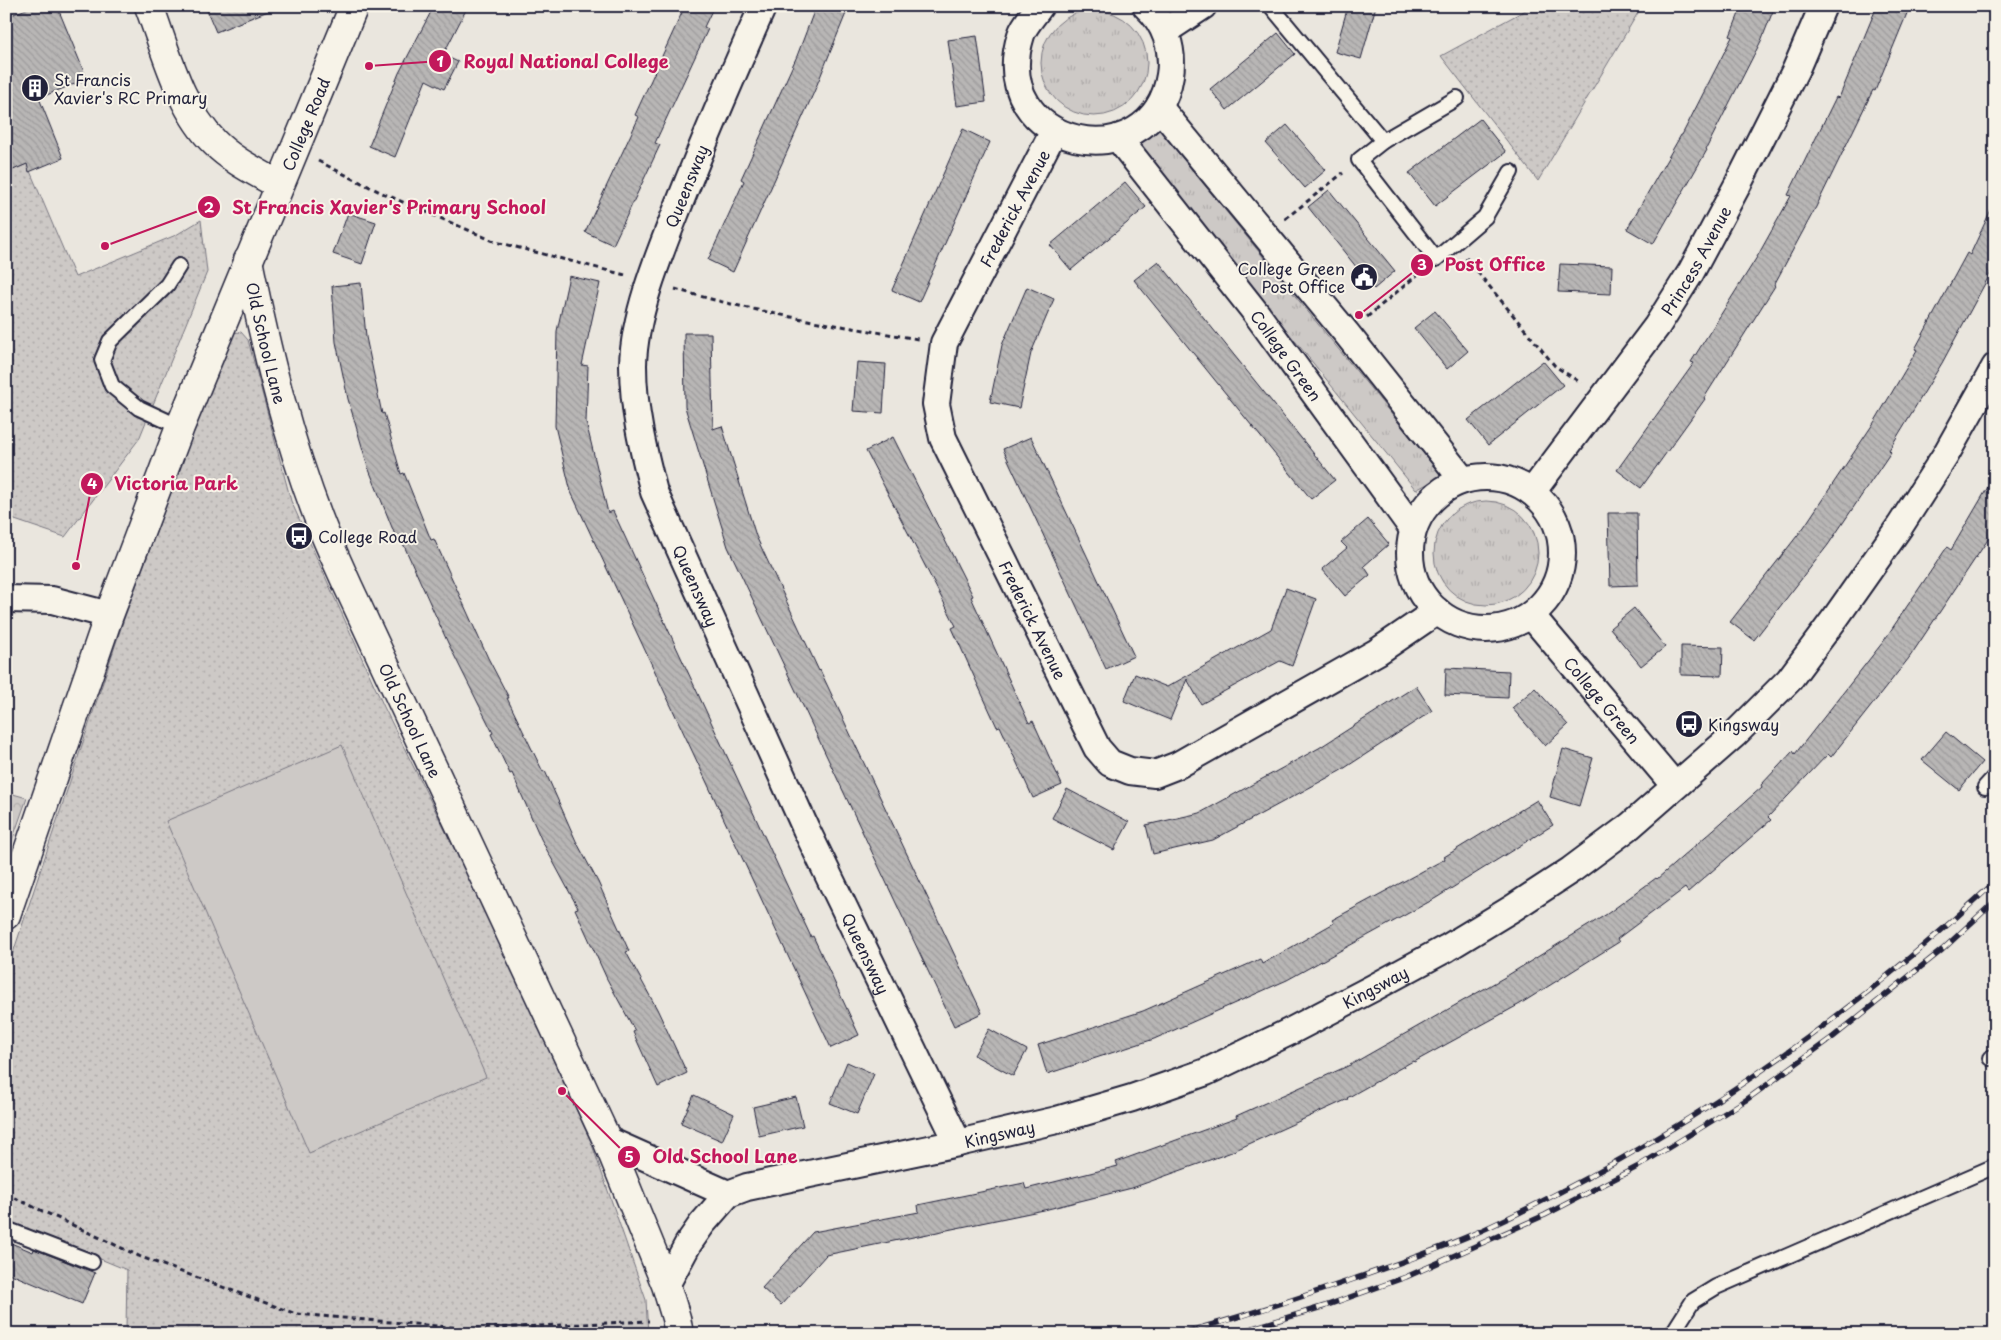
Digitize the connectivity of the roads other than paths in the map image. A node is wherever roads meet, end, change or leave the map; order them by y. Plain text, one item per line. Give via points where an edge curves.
1 (149, 6) edge
2 (354, 6) edge
3 (763, 6) edge
4 (1040, 6) edge
5 (1146, 6) edge
6 (1203, 6) edge
7 (1272, 6) edge
8 (1823, 6) edge
9 (1165, 31) junction
10 (1457, 98) dead end
11 (1159, 107) junction
12 (1054, 131) junction
13 (1118, 138) junction
14 (1382, 141) junction
15 (1511, 172) dead end
16 (279, 184) junction
17 (248, 260) junction
18 (179, 266) dead end
19 (1995, 368) edge
20 (180, 427) junction
21 (1463, 480) junction
22 (1532, 492) junction
23 (1413, 530) junction
24 (6, 599) edge
25 (1437, 611) junction
26 (1531, 614) junction
27 (109, 615) junction
28 (1995, 776) edge
29 (1675, 786) junction
30 (1985, 787) dead end
31 (6, 915) edge
32 (607, 1140) junction
33 (958, 1143) junction
34 (1995, 1166) edge
35 (728, 1194) junction
36 (6, 1229) edge
37 (92, 1262) dead end
38 (666, 1285) junction
39 (678, 1326) edge
40 (1672, 1334) edge

1 - 16 street via 184,98 199,124 238,162
2 - 16 street, College Road
3 - 33 street, Queensway via 713,118 663,243 639,321 633,364 642,449 654,492 806,829
4 - 12 street via 1021,33 1015,61 1020,92 1034,114
5 - 9 street
6 - 9 street
7 - 14 lane
8 - 22 street, Princess Avenue via 1796,69 1690,272 1657,326
9 - 11 street via 1172,62 1168,88
10 - 14 lane
11 - 13 street via 1140,127
11 - 21 street via 1266,234
12 - 13 street via 1086,141
12 - 25 street, Frederick Avenue via 944,343 936,404 943,438 1097,748 1110,763 1130,771 1155,774 1377,652
13 - 23 street, College Green via 1256,313
14 - 15 lane via 1359,160 1436,259 1485,217
16 - 17 street, College Road
17 - 20 street, College Road
17 - 32 street, Old School Lane via 273,370 322,526
18 - 20 lane via 167,285 110,341 102,360 112,386 138,408
19 - 29 street, Kingsway via 1900,526 1789,680 1734,735
20 - 27 street, College Road
21 - 22 street via 1489,477 1517,484
21 - 23 street via 1436,495 1421,513
22 - 26 street via 1556,522 1561,538 1562,562 1556,584
23 - 25 street via 1409,555 1412,573 1419,591
24 - 27 street via 52,600
25 - 26 street via 1462,626 1480,629 1506,627
26 - 29 street, College Green
27 - 31 street, College Road
28 - 30 lane
29 - 33 street, Kingsway via 1630,826 1512,908 1447,948 1287,1033 1206,1072 1132,1098 1057,1120
32 - 35 street
32 - 38 street, Old School Lane
33 - 35 street, Kingsway via 747,1187
34 - 40 lane via 1716,1288 1693,1301
35 - 38 street via 688,1244
36 - 37 lane
38 - 39 street, Old School Lane

